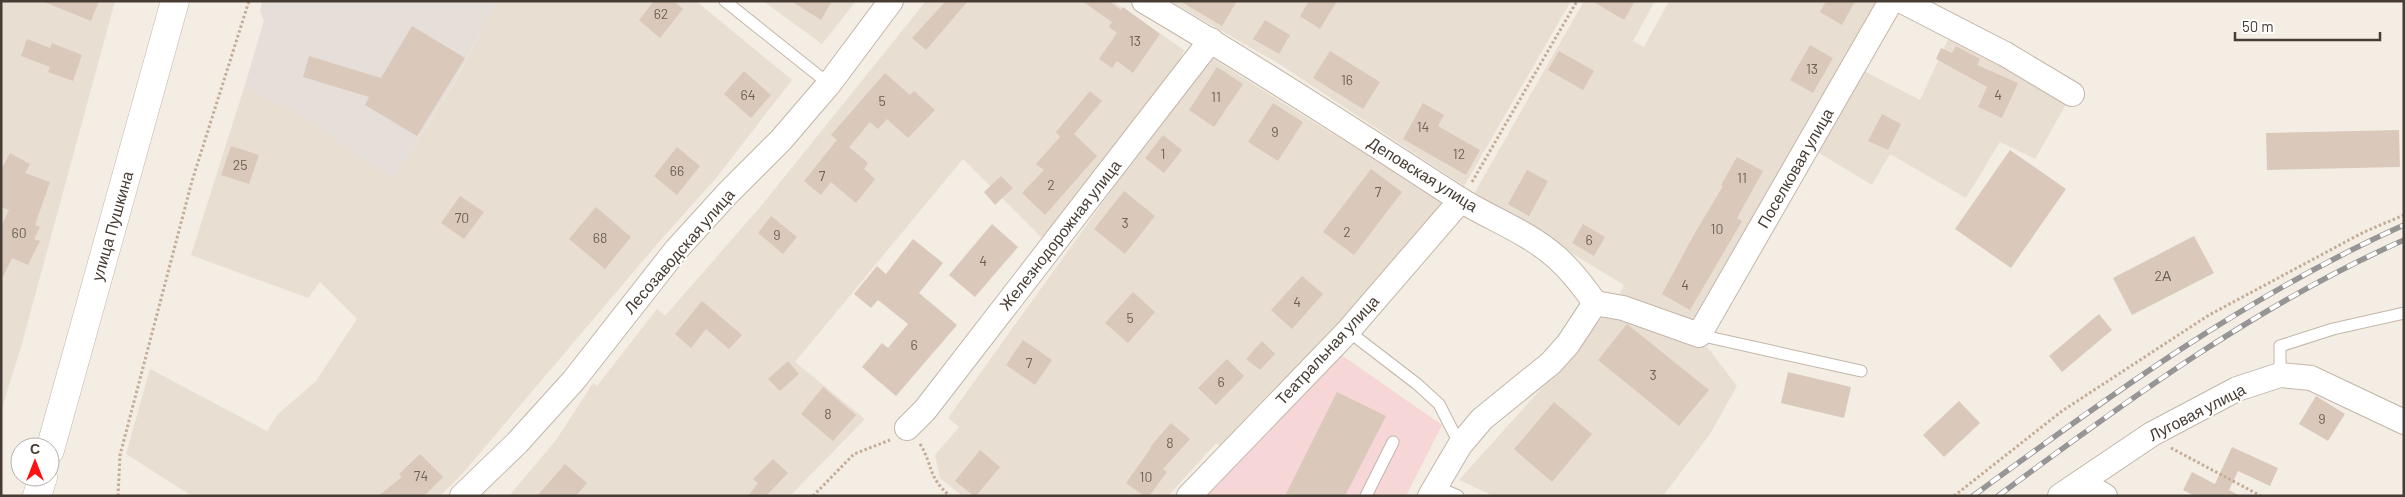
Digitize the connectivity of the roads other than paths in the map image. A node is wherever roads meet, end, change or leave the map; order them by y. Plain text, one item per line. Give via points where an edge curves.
1 (175, 1) edge
2 (726, 1) edge
3 (891, 1) edge
4 (1144, 1) edge
5 (1891, 1) edge
6 (1902, 1) edge
7 (1211, 40) junction
8 (829, 84) junction
9 (2072, 94) dead end
10 (1461, 200) junction
11 (1596, 303) junction
12 (2404, 313) edge
13 (1348, 331) junction
14 (1699, 335) junction
15 (1861, 371) dead end
16 (2280, 375) junction
17 (2404, 422) edge
18 (907, 428) road end
19 (54, 437) edge
20 (1392, 442) dead end
21 (1460, 445) junction
22 (2081, 482) junction
23 (1432, 491) edge
24 (462, 496) edge
25 (1189, 496) edge
26 (1366, 496) edge
27 (1458, 496) edge
28 (2060, 496) edge
29 (2104, 496) edge

1 - 19 street, улица Пушкина
2 - 8 lane
3 - 8 street, Лесозаводская улица
4 - 7 street, Деповская улица
5 - 14 street, Поселковая улица
6 - 9 street via 2005,54
7 - 10 street, Деповская улица
7 - 18 street, Железнодорожная улица via 925,410
8 - 24 street, Лесозаводская улица via 781,140 676,250 574,380
10 - 11 street, Деповская улица via 1555,257 1578,279
10 - 13 street, Театральная улица
11 - 14 street via 1623,308
11 - 21 street via 1551,363 1482,420
12 - 16 lane via 2333,329 2280,346
13 - 21 lane via 1439,404
13 - 25 street, Театральная улица
14 - 15 lane
16 - 17 street, Луговая улица via 2311,378
16 - 22 street, Луговая улица via 2237,389 2149,436
20 - 26 lane
21 - 23 street
22 - 28 street, Луговая улица
22 - 29 street
23 - 27 lane

